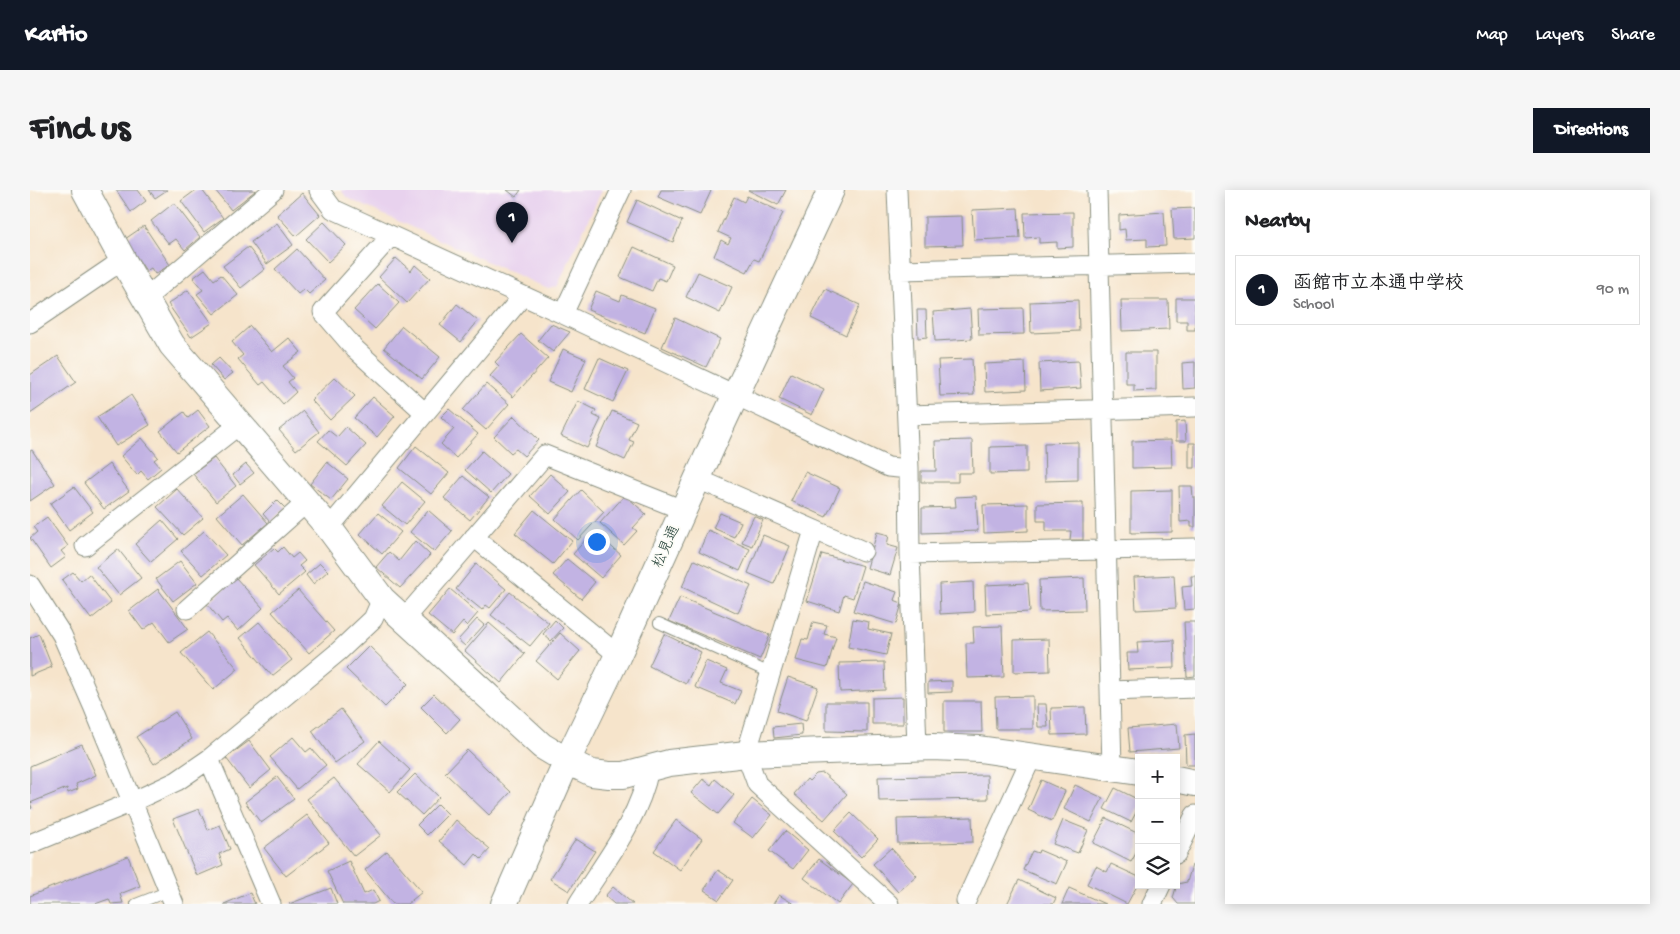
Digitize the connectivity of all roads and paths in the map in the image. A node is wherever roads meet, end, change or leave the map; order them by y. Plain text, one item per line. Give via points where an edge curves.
1 (85, 190) edge
2 (274, 190) edge
3 (319, 190) edge
4 (621, 190) edge
5 (831, 190) edge
6 (897, 190) edge
7 (1097, 190) edge
8 (391, 236) junction
9 (124, 262) junction
10 (1195, 263) edge
11 (1098, 266) junction
12 (900, 270) junction
13 (522, 297) junction
14 (145, 299) junction
15 (563, 314) junction
16 (30, 323) edge
17 (735, 396) junction
18 (1195, 407) edge
19 (1103, 409) junction
20 (424, 412) junction
21 (907, 415) junction
22 (240, 424) junction
23 (909, 469) junction
24 (698, 479) junction
25 (307, 502) junction
26 (684, 510) junction
27 (328, 528) junction
28 (814, 530) junction
29 (474, 537) junction
30 (85, 546) dead end
31 (1195, 548) edge
32 (1106, 550) junction
33 (863, 551) dead end
34 (910, 554) junction
35 (30, 585) edge
36 (382, 599) junction
37 (188, 609) dead end
38 (403, 620) junction
39 (659, 623) dead end
40 (618, 655) junction
41 (770, 673) junction
42 (1195, 688) edge
43 (1110, 691) junction
44 (917, 747) junction
45 (746, 754) junction
46 (1032, 756) junction
47 (209, 759) junction
48 (567, 761) junction
49 (1112, 767) junction
50 (649, 769) junction
51 (1135, 771) edge
52 (1180, 780) edge
53 (1195, 783) edge
54 (132, 802) junction
55 (1195, 815) edge
56 (30, 844) edge
57 (1180, 846) edge
58 (1159, 889) edge
59 (172, 898) edge
60 (966, 901) dead end
61 (136, 904) edge
62 (271, 904) edge
63 (504, 904) edge
64 (578, 904) edge
65 (889, 904) edge
66 (1152, 904) edge

1 - 9 street
2 - 14 street
3 - 8 street via 332,209
4 - 15 street
5 - 17 street, 松見通
6 - 12 street
7 - 11 street
8 - 13 street
8 - 20 street via 323,312 355,349
9 - 14 street
9 - 16 street
10 - 11 street
11 - 12 street
11 - 19 street
12 - 21 street
13 - 15 street
13 - 20 street
14 - 22 street via 172,345
15 - 17 street
17 - 23 street via 888,468
17 - 24 street, 松見通
18 - 19 street
19 - 21 street
19 - 32 street
20 - 27 street
21 - 23 street
22 - 25 street
22 - 30 street
23 - 34 street
24 - 26 street, 松見通
24 - 28 street
25 - 27 street
25 - 37 street
26 - 29 street via 545,455
26 - 40 street, 松見通
27 - 36 street
28 - 33 street
28 - 41 street
29 - 38 street
29 - 40 street
31 - 32 street
32 - 34 street
32 - 43 street
34 - 44 street
35 - 54 street via 62,635
36 - 38 street
36 - 47 street via 373,619 338,652
38 - 48 street via 542,746
39 - 41 lane
40 - 48 street, 松見通
41 - 45 street
42 - 43 street
43 - 49 street
44 - 45 street
44 - 46 street via 979,749
45 - 50 street via 669,763
45 - 65 street via 757,784
46 - 49 street
46 - 60 street
47 - 54 street via 177,781
47 - 62 street
48 - 50 street via 592,773 624,775
48 - 63 street, 松見通
49 - 51 street
50 - 64 street via 646,787 632,819
52 - 53 street
54 - 56 street
54 - 59 street
55 - 57 street
58 - 66 street
59 - 61 lane

